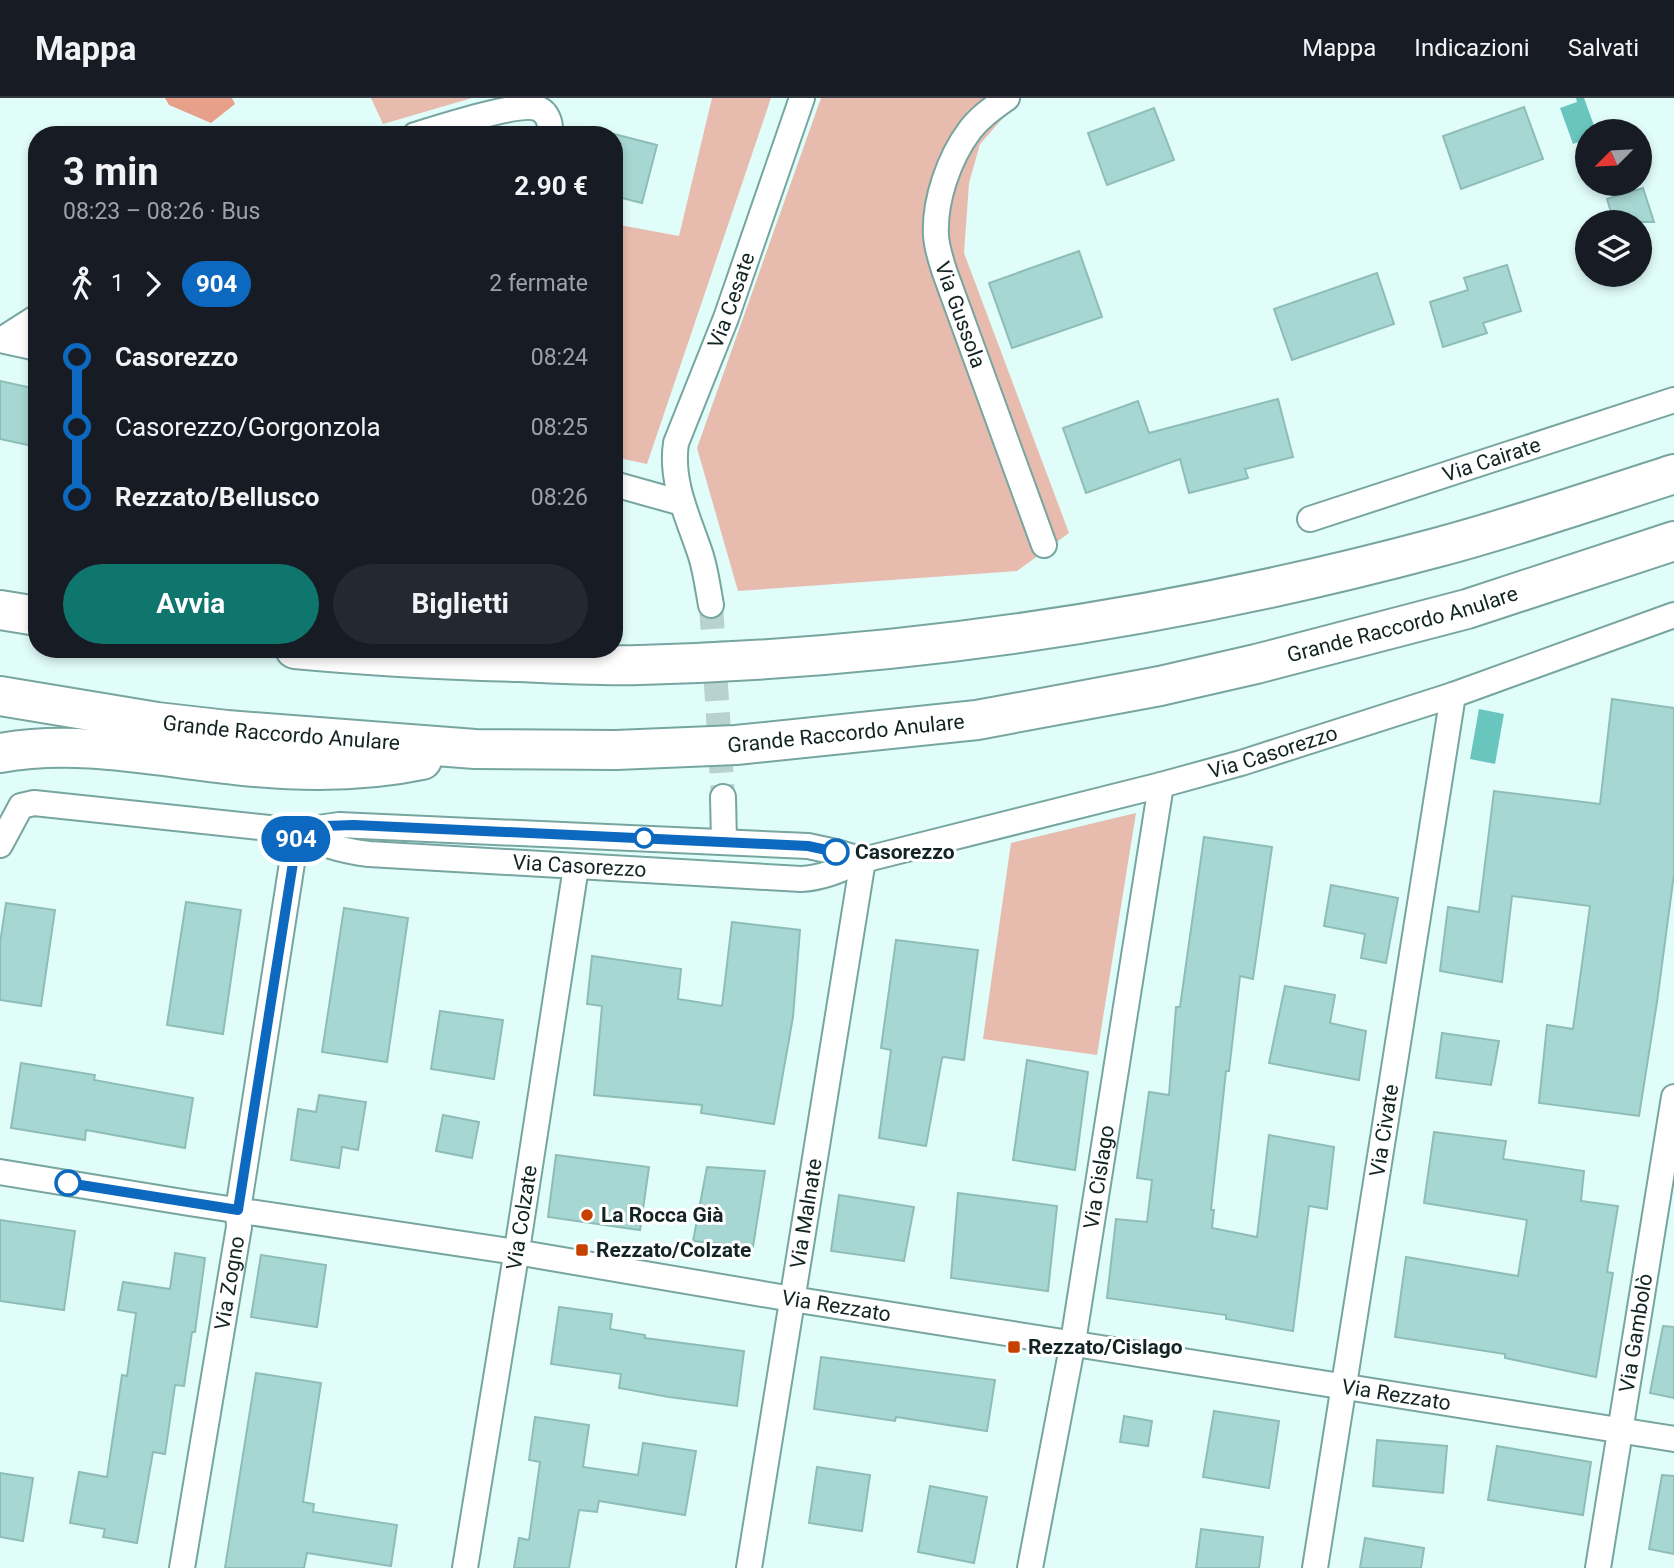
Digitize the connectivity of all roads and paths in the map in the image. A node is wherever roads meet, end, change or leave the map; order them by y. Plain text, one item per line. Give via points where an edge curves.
1 (802, 98) edge
2 (1007, 98) edge
3 (549, 125) edge
4 (446, 126) edge
5 (28, 323) edge
6 (0, 340) edge
7 (28, 346) edge
8 (1674, 400) edge
9 (1674, 474) edge
10 (623, 487) edge
11 (682, 503) junction
12 (1310, 519) dead end
13 (1674, 541) edge
14 (1044, 545) dead end
15 (711, 605) tunnel mouth
16 (0, 610) edge
17 (28, 615) edge
18 (1674, 615) edge
19 (415, 658) edge
20 (1453, 695) junction
21 (0, 696) edge
22 (475, 749) junction
23 (0, 752) edge
24 (1161, 785) junction
25 (723, 797) tunnel mouth
26 (298, 831) junction
27 (724, 842) junction
28 (0, 845) edge
29 (863, 860) junction
30 (576, 867) junction
31 (1674, 1097) edge
32 (0, 1172) edge
33 (238, 1210) junction
34 (516, 1252) junction
35 (792, 1299) junction
36 (1073, 1342) junction
37 (1343, 1385) junction
38 (1620, 1430) junction
39 (1674, 1438) edge
40 (182, 1568) edge
41 (465, 1568) edge
42 (749, 1568) edge
43 (1030, 1568) edge
44 (1315, 1568) edge
45 (1598, 1568) edge

1 - 11 street, Via Cesate via 726,318 676,443 675,470
2 - 14 street, Via Gussola via 978,122 959,149 941,190 936,234 945,273
3 - 4 street via 538,108
5 - 6 street
6 - 7 street
8 - 12 street, Via Cairate
9 - 19 highway via 1429,550 1246,593 1061,628 757,660 636,665
10 - 11 street
11 - 15 street, Via Cesate via 704,565
13 - 22 highway, Grande Raccordo Anulare via 1467,609 1346,641 1160,685 977,720 736,745
16 - 17 highway
18 - 20 street, Via Casorezzo
20 - 24 street, Via Casorezzo
20 - 37 street, Via Civate
21 - 22 highway, Grande Raccordo Anulare via 215,729
22 - 23 highway via 346,770 238,765 79,747
24 - 29 street, Via Casorezzo
24 - 36 street, Via Cislago
25 - 27 street
26 - 27 street, Via Casorezzo via 339,825
26 - 28 street, Via Casorezzo via 34,803 21,806
26 - 30 street, Via Casorezzo via 330,847 369,854
26 - 33 street, Via Zogno
27 - 29 street, Via Casorezzo via 808,846
29 - 30 street, Via Casorezzo via 810,878
29 - 35 street, Via Malnate
30 - 34 street, Via Colzate
31 - 38 street, Via Gambolò
32 - 33 street, Via Rezzato
33 - 34 street, Via Rezzato
33 - 40 street, Via Zogno via 239,1227
34 - 35 street, Via Rezzato
34 - 41 street, Via Colzate
35 - 36 street, Via Rezzato
35 - 42 street, Via Malnate
36 - 37 street, Via Rezzato
36 - 43 street, Via Cislago
37 - 38 street, Via Rezzato
37 - 44 street, Via Civate
38 - 39 street, Via Rezzato
38 - 45 street, Via Gambolò

